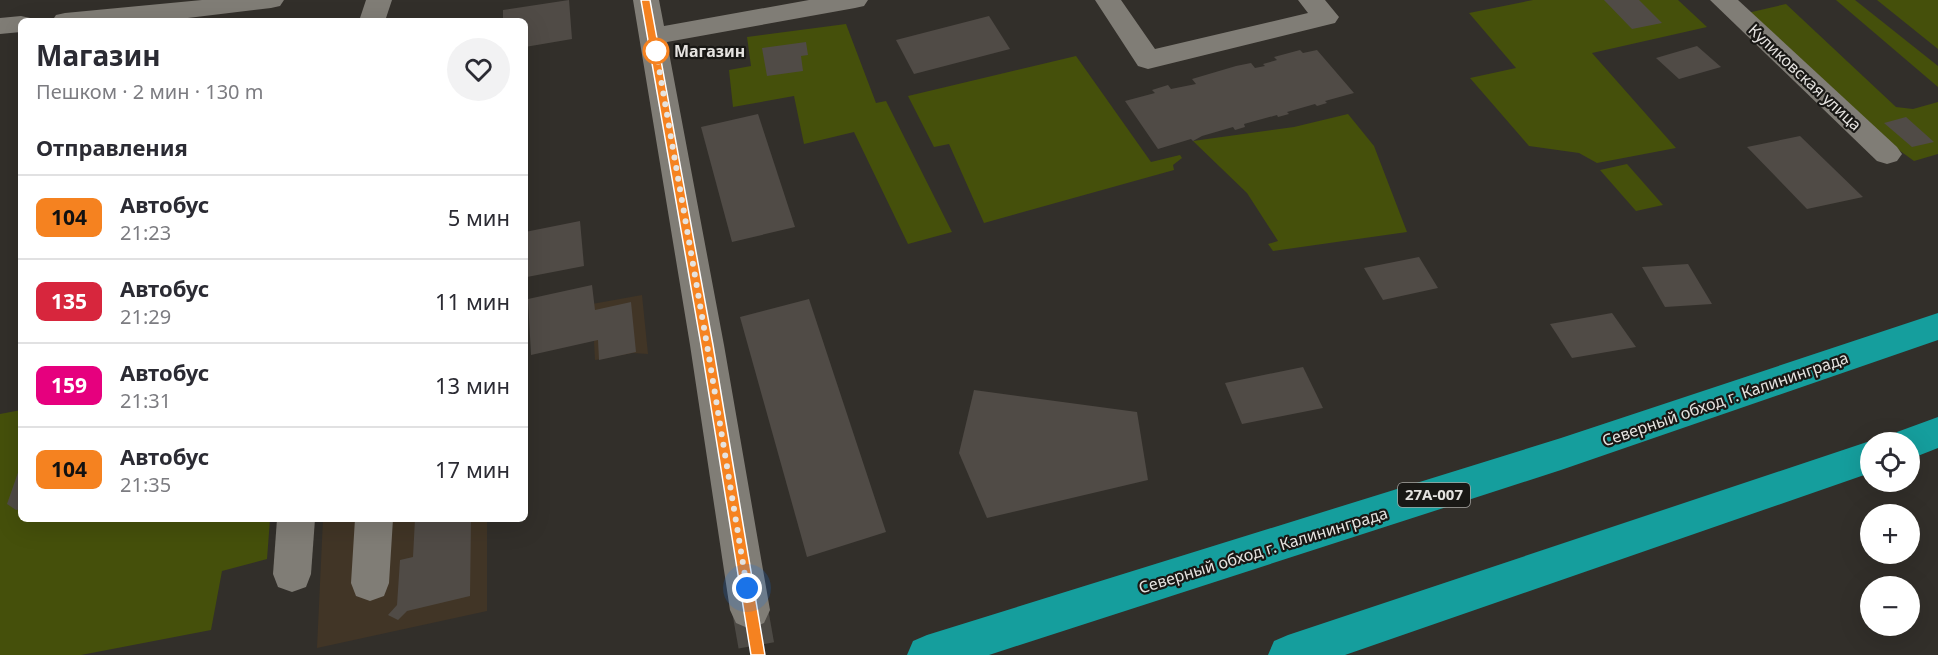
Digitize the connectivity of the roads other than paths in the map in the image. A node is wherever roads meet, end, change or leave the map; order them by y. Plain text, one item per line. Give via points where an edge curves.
1 (271, 0) edge
2 (379, 0) edge
3 (646, 0) edge
4 (855, 0) edge
5 (1108, 0) edge
6 (1311, 0) edge
7 (1723, 0) edge
8 (104, 18) edge
9 (373, 18) edge
10 (18, 24) edge
11 (0, 26) edge
12 (653, 36) junction
13 (1887, 154) dead end
14 (1938, 326) edge
15 (1938, 432) edge
16 (1920, 439) edge
17 (1860, 460) edge
18 (296, 522) edge
19 (374, 522) edge
20 (292, 574) dead end
21 (370, 583) dead end
22 (750, 610) tunnel mouth
23 (927, 655) edge
24 (1288, 655) edge

1 - 8 street
2 - 9 street
3 - 12 street
4 - 12 street
5 - 6 street via 1148,60 1326,17
7 - 13 street, Куликовская улица
10 - 11 street
12 - 22 street
14 - 23 highway, Северный обход г. Калининграда / 27А-007 via 1391,510
15 - 16 highway
17 - 24 highway
18 - 20 street
19 - 21 street

